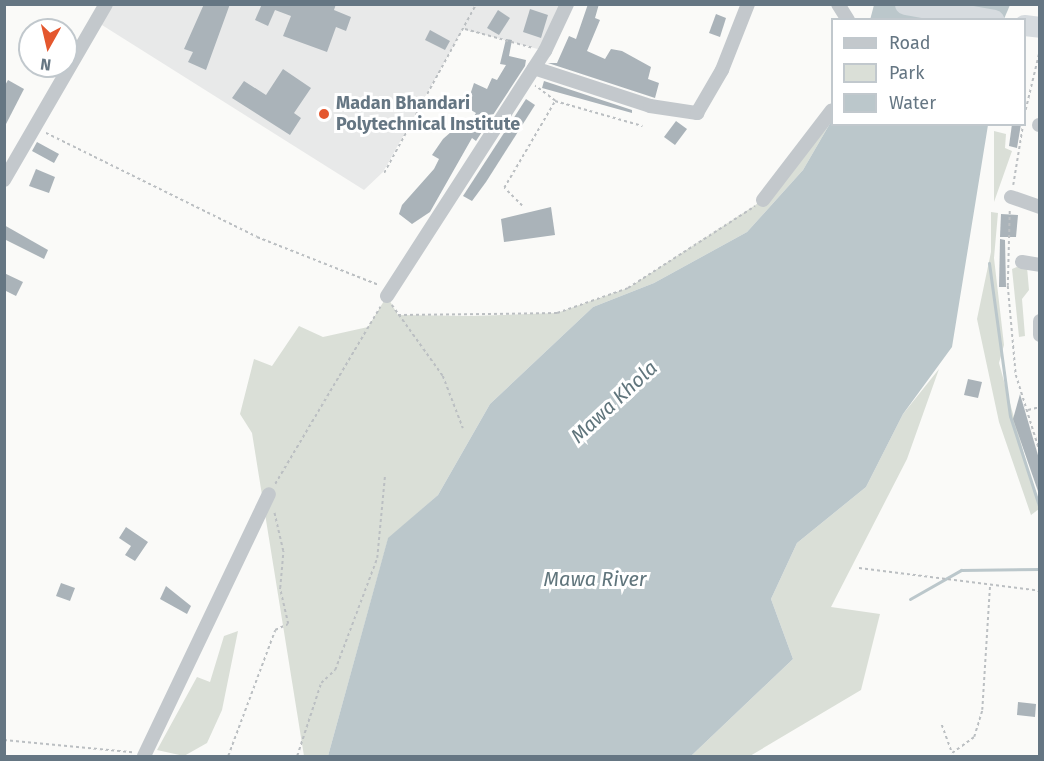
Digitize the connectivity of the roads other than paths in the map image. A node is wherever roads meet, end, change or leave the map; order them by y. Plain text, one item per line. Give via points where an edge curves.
1 (106, 4) edge
2 (567, 4) edge
3 (748, 4) edge
4 (838, 4) edge
5 (905, 4) edge
6 (847, 18) edge
7 (983, 18) edge
8 (530, 74) junction
9 (831, 111) edge
10 (4, 180) edge
11 (1011, 197) road end
12 (763, 200) road end
13 (1040, 207) edge
14 (1022, 261) dead end
15 (1040, 265) edge
16 (388, 293) road end
17 (1040, 321) edge
18 (1040, 334) edge
19 (269, 494) road end
20 (144, 756) edge

1 - 10 street
2 - 8 street
3 - 8 street via 722,70 697,113 650,106
4 - 6 street
5 - 7 highway
8 - 16 street
9 - 12 street
11 - 13 street
14 - 15 street
17 - 18 street
19 - 20 street

